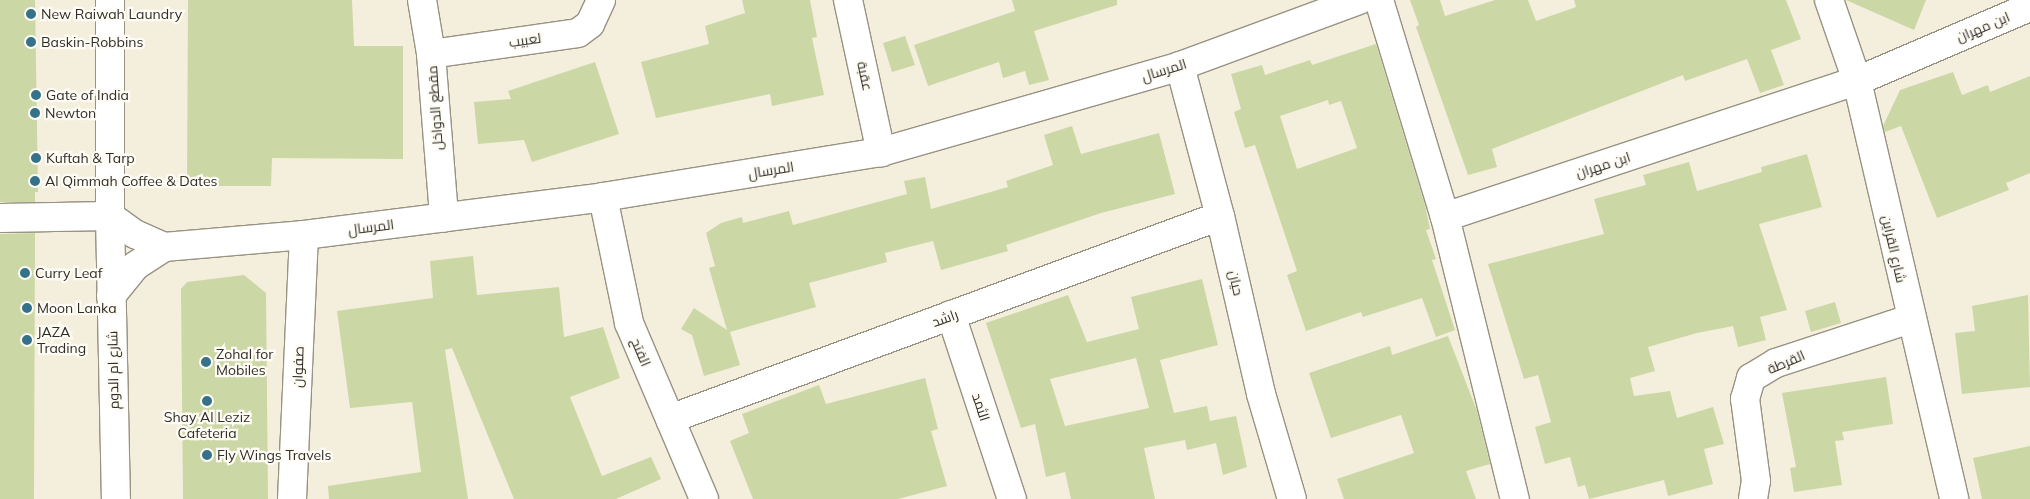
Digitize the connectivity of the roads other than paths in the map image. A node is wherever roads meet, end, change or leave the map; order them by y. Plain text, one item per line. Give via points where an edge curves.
1 (110, 0) edge
2 (422, 0) edge
3 (601, 0) edge
4 (848, 0) edge
5 (1359, 0) edge
6 (1379, 0) edge
7 (1829, 0) edge
8 (2030, 7) edge
9 (431, 54) junction
10 (1180, 66) junction
11 (1857, 81) junction
12 (881, 152) junction
13 (603, 197) junction
14 (110, 216) junction
15 (1220, 216) junction
16 (444, 217) junction
17 (1445, 217) junction
18 (0, 218) edge
19 (304, 235) junction
20 (164, 247) junction
21 (111, 296) junction
22 (951, 316) junction
23 (1910, 319) junction
24 (670, 418) junction
25 (116, 499) edge
26 (292, 499) edge
27 (704, 499) edge
28 (1012, 499) edge
29 (1292, 499) edge
30 (1515, 499) edge
31 (1752, 499) edge
32 (1954, 499) edge

1 - 14 street, شارع ام الدوم
2 - 9 street, مقطع الدواخل
3 - 9 street, لعبيب via 590,24 578,33
4 - 12 street, عقبة
5 - 10 street, المرسال
6 - 17 street
7 - 11 street, شارع القراين
8 - 11 street, ابن مهران
9 - 16 street, مقطع الدواخل
10 - 12 street, المرسال
10 - 15 street, حيان
11 - 17 street, ابن مهران
11 - 23 street, شارع القراين
12 - 13 street, المرسال
13 - 16 street, المرسال
13 - 24 street, الفتح via 629,323
14 - 18 street
14 - 20 street, المرسال via 135,234
14 - 21 street, شارع ام الدوم
15 - 22 street, راشد
15 - 29 street, حيان via 1261,394
16 - 19 street, المرسال
17 - 30 street
19 - 20 street, المرسال
19 - 26 street, صفوان
20 - 21 street, المرسال via 136,266
21 - 25 street, شارع ام الدوم
22 - 24 street, راشد
22 - 28 street, الثمد
23 - 31 street, القرطة via 1776,363 1751,378 1744,399 1756,482
23 - 32 street, شارع القراين
24 - 27 street, الفتح

